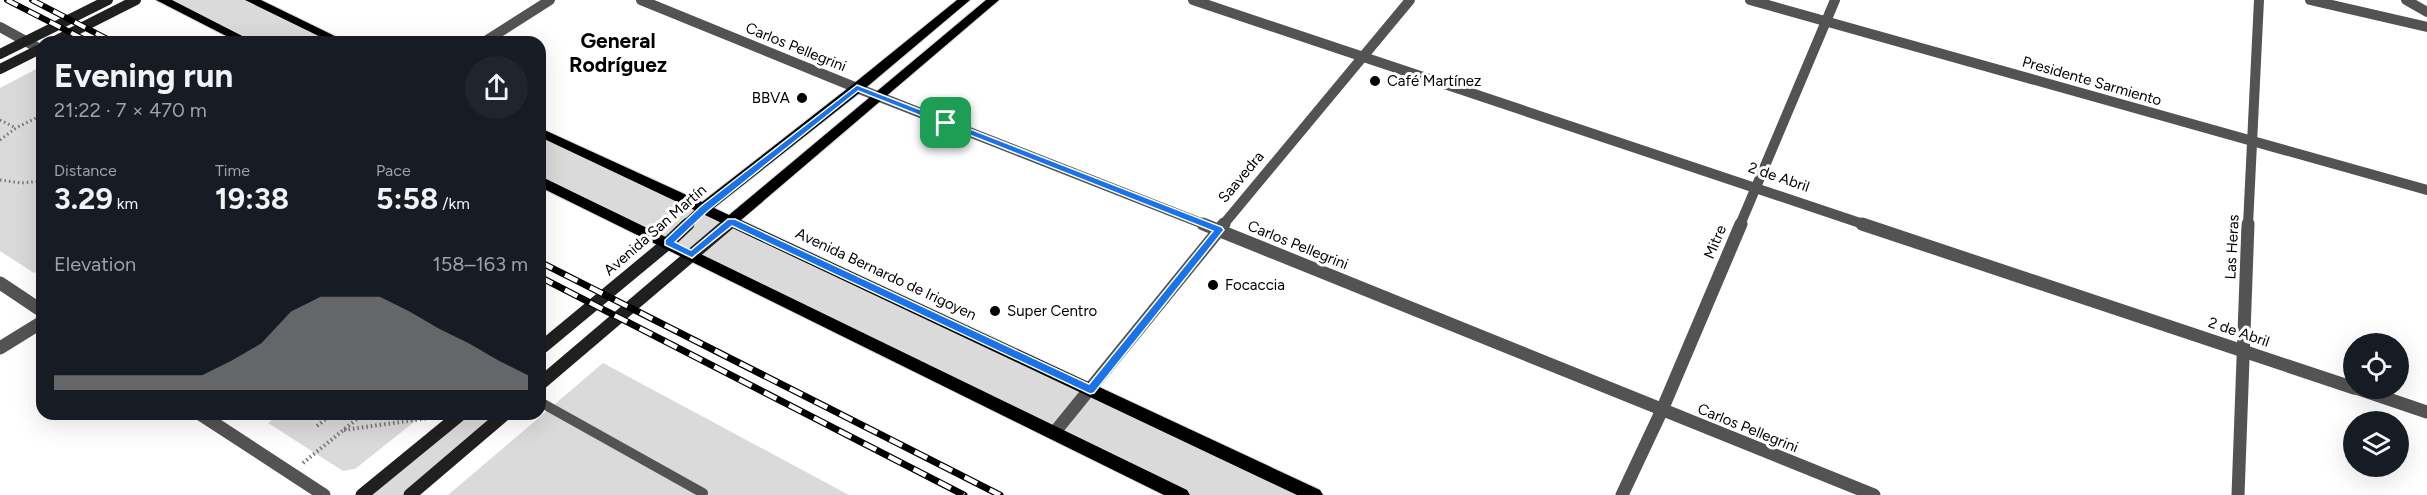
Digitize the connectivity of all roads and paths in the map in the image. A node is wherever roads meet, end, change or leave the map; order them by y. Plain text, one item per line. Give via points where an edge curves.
1 (108, 0) edge
2 (136, 0) edge
3 (162, 0) edge
4 (251, 0) edge
5 (550, 0) edge
6 (641, 0) edge
7 (964, 0) edge
8 (993, 0) edge
9 (1193, 0) edge
10 (1410, 0) edge
11 (1750, 0) edge
12 (1835, 0) edge
13 (2259, 0) edge
14 (2310, 0) edge
15 (2406, 0) edge
16 (2427, 12) edge
17 (1826, 21) junction
18 (0, 27) edge
19 (2427, 27) edge
20 (65, 36) edge
21 (236, 36) edge
22 (328, 36) edge
23 (493, 36) edge
24 (26, 41) junction
25 (36, 46) edge
26 (36, 51) edge
27 (0, 54) edge
28 (1363, 56) junction
29 (0, 69) edge
30 (857, 88) junction
31 (878, 96) junction
32 (36, 118) edge
33 (0, 120) edge
34 (16, 128) junction
35 (546, 135) edge
36 (0, 140) edge
37 (2252, 142) junction
38 (0, 180) edge
39 (36, 182) edge
40 (546, 184) edge
41 (1756, 186) junction
42 (2427, 190) edge
43 (704, 208) junction
44 (731, 221) junction
45 (1219, 230) junction
46 (668, 243) junction
47 (692, 254) junction
48 (0, 283) edge
49 (36, 307) edge
50 (36, 326) edge
51 (546, 345) edge
52 (0, 348) edge
53 (2242, 351) junction
54 (546, 379) edge
55 (2343, 384) edge
56 (1090, 390) junction
57 (2388, 399) edge
58 (546, 405) edge
59 (1662, 410) junction
60 (2427, 412) edge
61 (209, 420) edge
62 (324, 420) edge
63 (356, 420) edge
64 (412, 420) edge
65 (454, 420) edge
66 (498, 420) edge
67 (317, 426) dead end
68 (344, 430) junction
69 (1054, 433) junction
70 (290, 473) junction
71 (703, 493) dead end
72 (324, 495) edge
73 (362, 495) edge
74 (410, 495) edge
75 (1181, 495) edge
76 (1314, 495) edge
77 (1622, 495) edge
78 (1874, 495) edge
79 (2238, 495) edge

1 - 24 main road
2 - 20 main road
3 - 21 main road
4 - 22 main road
5 - 23 street
6 - 30 street, Carlos Pellegrini
7 - 30 main road, Avenida San Martín
8 - 31 main road
9 - 28 street, 2 de Abril
10 - 28 street, Saavedra
11 - 17 street, Presidente Sarmiento
12 - 17 street, Mitre
13 - 37 street, Las Heras
14 - 19 street
15 - 16 street
17 - 37 street, Presidente Sarmiento
17 - 41 street, Mitre
18 - 24 street
24 - 25 street
24 - 27 main road
26 - 29 main road
28 - 41 street, 2 de Abril
28 - 45 street, Saavedra
30 - 31 street, Carlos Pellegrini
30 - 43 main road, Avenida San Martín
31 - 44 main road
31 - 45 street, Carlos Pellegrini
32 - 34 path
33 - 34 path
34 - 36 path
35 - 43 main road, Avenida Bernardo de Irigoyen
37 - 42 street, Presidente Sarmiento
37 - 53 street, Las Heras
38 - 39 path
40 - 46 main road
41 - 53 street, 2 de Abril
41 - 59 street, Mitre
43 - 44 main road, Avenida Bernardo de Irigoyen
43 - 46 main road, Avenida San Martín
44 - 47 main road
44 - 56 main road, Avenida Bernardo de Irigoyen
45 - 56 street, Saavedra
45 - 59 street, Carlos Pellegrini
46 - 47 main road
46 - 51 main road, Avenida San Martín
47 - 54 main road
47 - 69 main road
48 - 49 street
50 - 52 street
53 - 55 street, 2 de Abril
53 - 79 street, Las Heras
56 - 69 street, Saavedra
56 - 76 main road, Avenida Bernardo de Irigoyen
57 - 60 street, 2 de Abril
58 - 71 lane
59 - 77 street, Mitre
59 - 78 street, Carlos Pellegrini
61 - 70 street
62 - 67 path
63 - 68 path
64 - 68 path
65 - 73 main road
66 - 74 main road
68 - 70 path
69 - 75 main road
70 - 72 street

